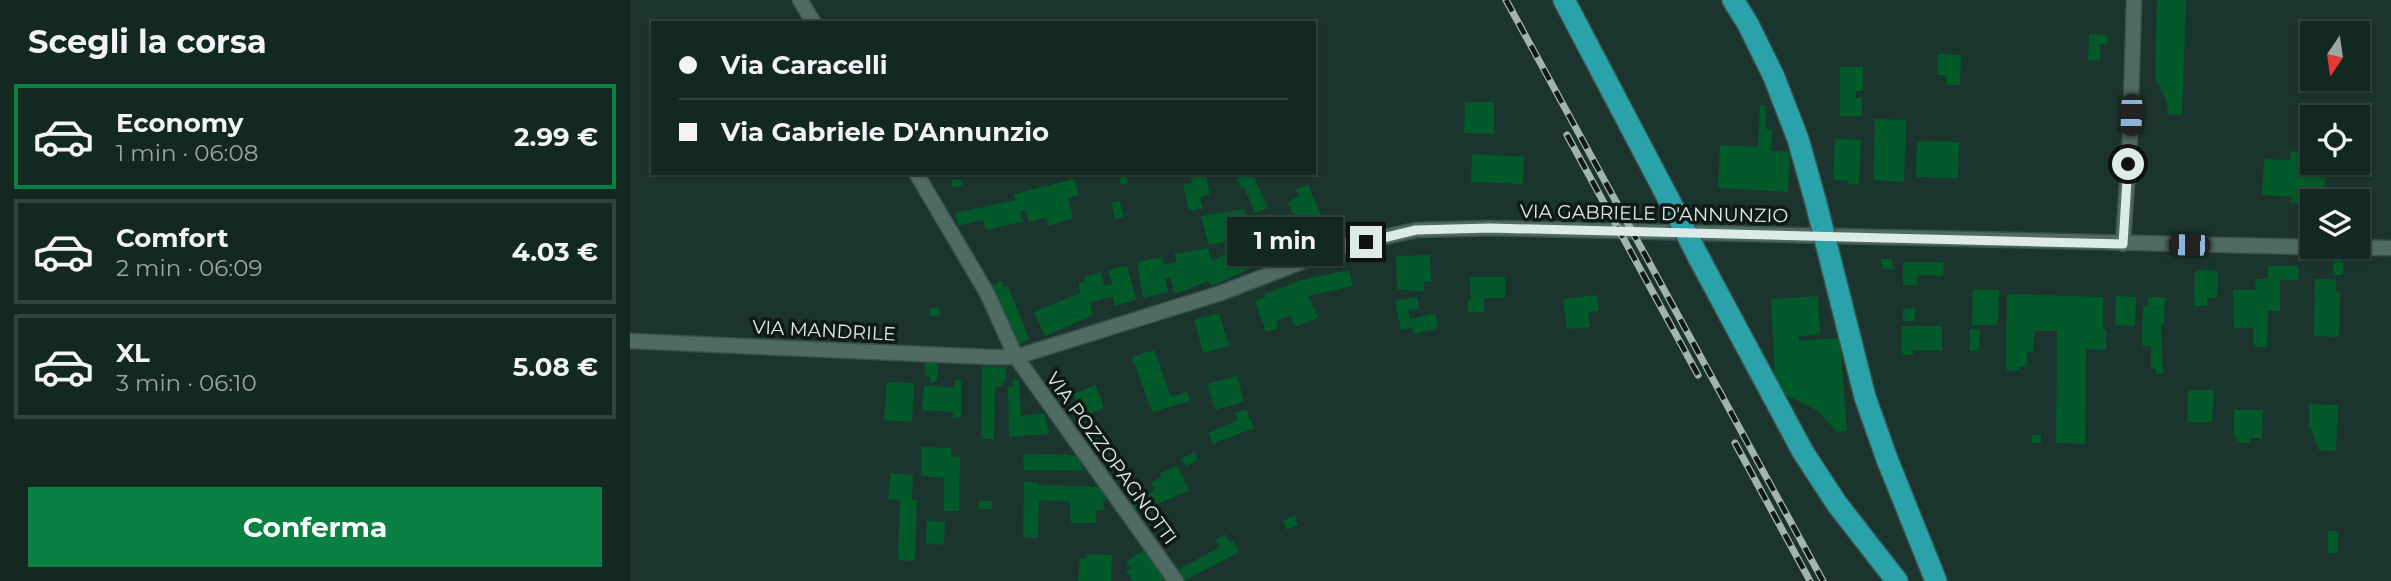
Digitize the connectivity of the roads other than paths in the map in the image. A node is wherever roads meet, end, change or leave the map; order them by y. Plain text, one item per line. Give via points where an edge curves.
1 (800, 0) edge
2 (1564, 0) edge
3 (1733, 0) edge
4 (2134, 0) edge
5 (813, 21) edge
6 (917, 175) edge
7 (2123, 244) junction
8 (2300, 247) edge
9 (2370, 248) edge
10 (2391, 248) edge
11 (630, 341) edge
12 (1016, 357) junction
13 (1176, 581) edge
14 (1897, 581) edge
15 (1936, 581) edge

1 - 5 street
2 - 14 highway, bridge via 1802,452
3 - 15 highway, bridge via 1774,78 1798,139 1865,397
4 - 7 street
6 - 12 street, VIA POZZOPAGNOTTI via 987,293
7 - 8 street, VIA GABRIELE D'ANNUNZIO
7 - 12 street, VIA GABRIELE D'ANNUNZIO via 1416,230 1340,247 1221,293
9 - 10 street
11 - 12 street, VIA MANDRILE
12 - 13 street, VIA POZZOPAGNOTTI

